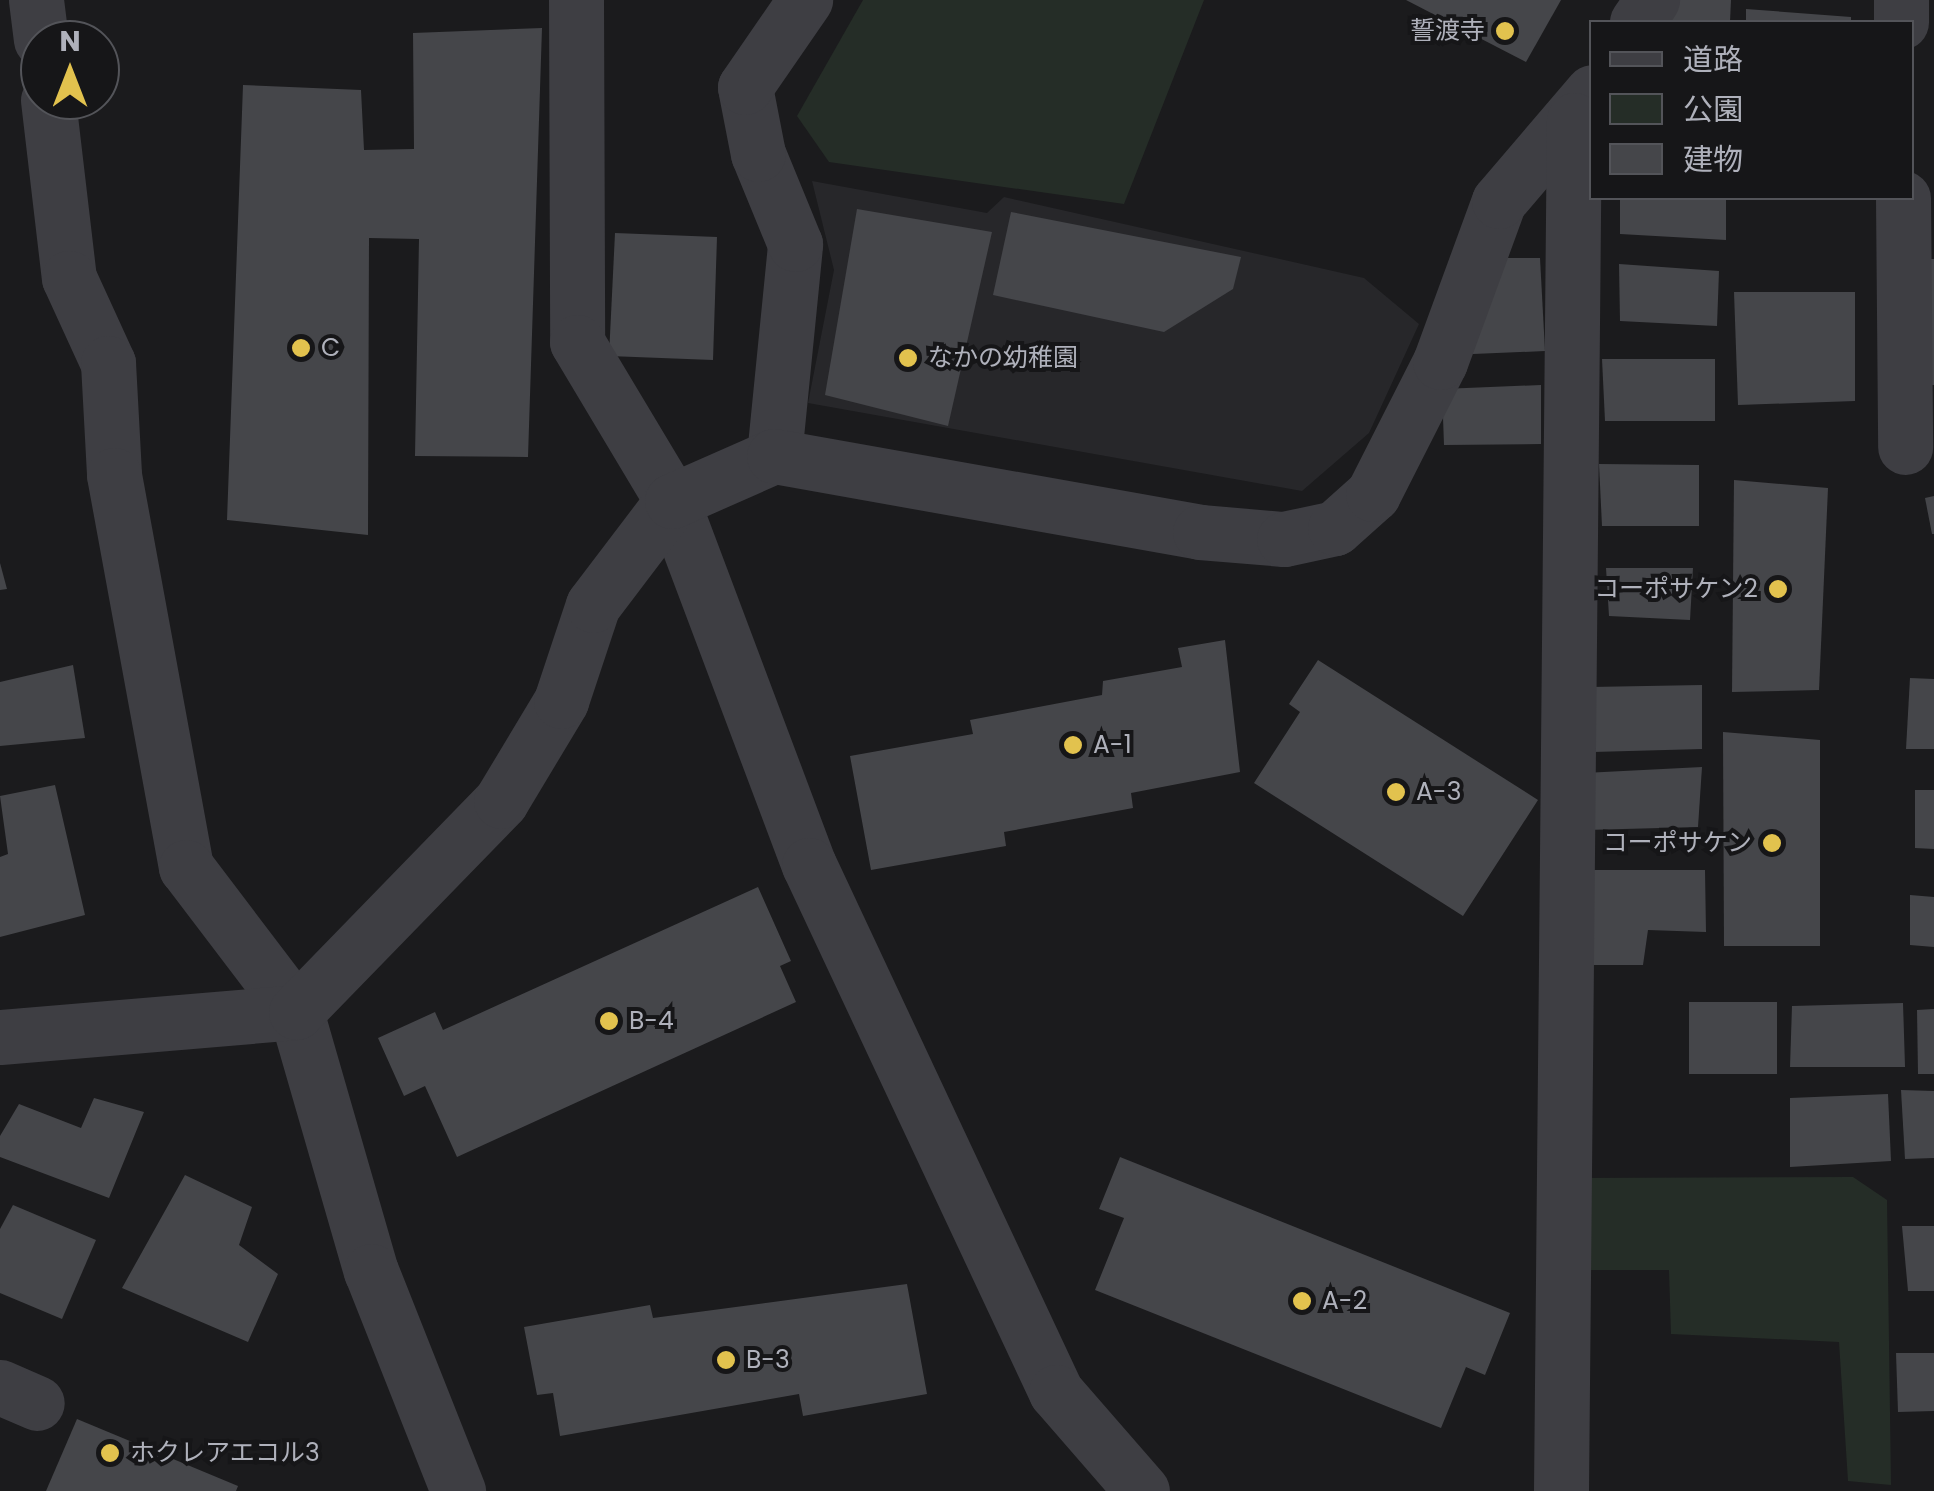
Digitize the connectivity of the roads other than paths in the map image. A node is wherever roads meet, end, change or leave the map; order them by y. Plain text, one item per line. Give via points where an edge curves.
1 (576, 0) edge
2 (804, 0) edge
3 (1583, 106) edge
4 (50, 120) edge
5 (1903, 200) edge
6 (1904, 447) dead end
7 (774, 456) junction
8 (672, 501) junction
9 (296, 1012) junction
10 (0, 1037) edge
11 (458, 1491) edge
12 (1142, 1491) edge
13 (1561, 1491) edge

1 - 8 street via 577,342
2 - 7 street via 744,87 758,154 795,244
3 - 7 street via 1498,200 1440,362 1373,494 1335,528 1284,539 1200,532
3 - 13 street
4 - 9 street via 69,278 108,362 114,475 186,867
5 - 6 street
7 - 8 street
8 - 9 street via 593,604 561,701 500,801
8 - 12 street via 809,865 1056,1392
9 - 10 street
9 - 11 street via 371,1271

